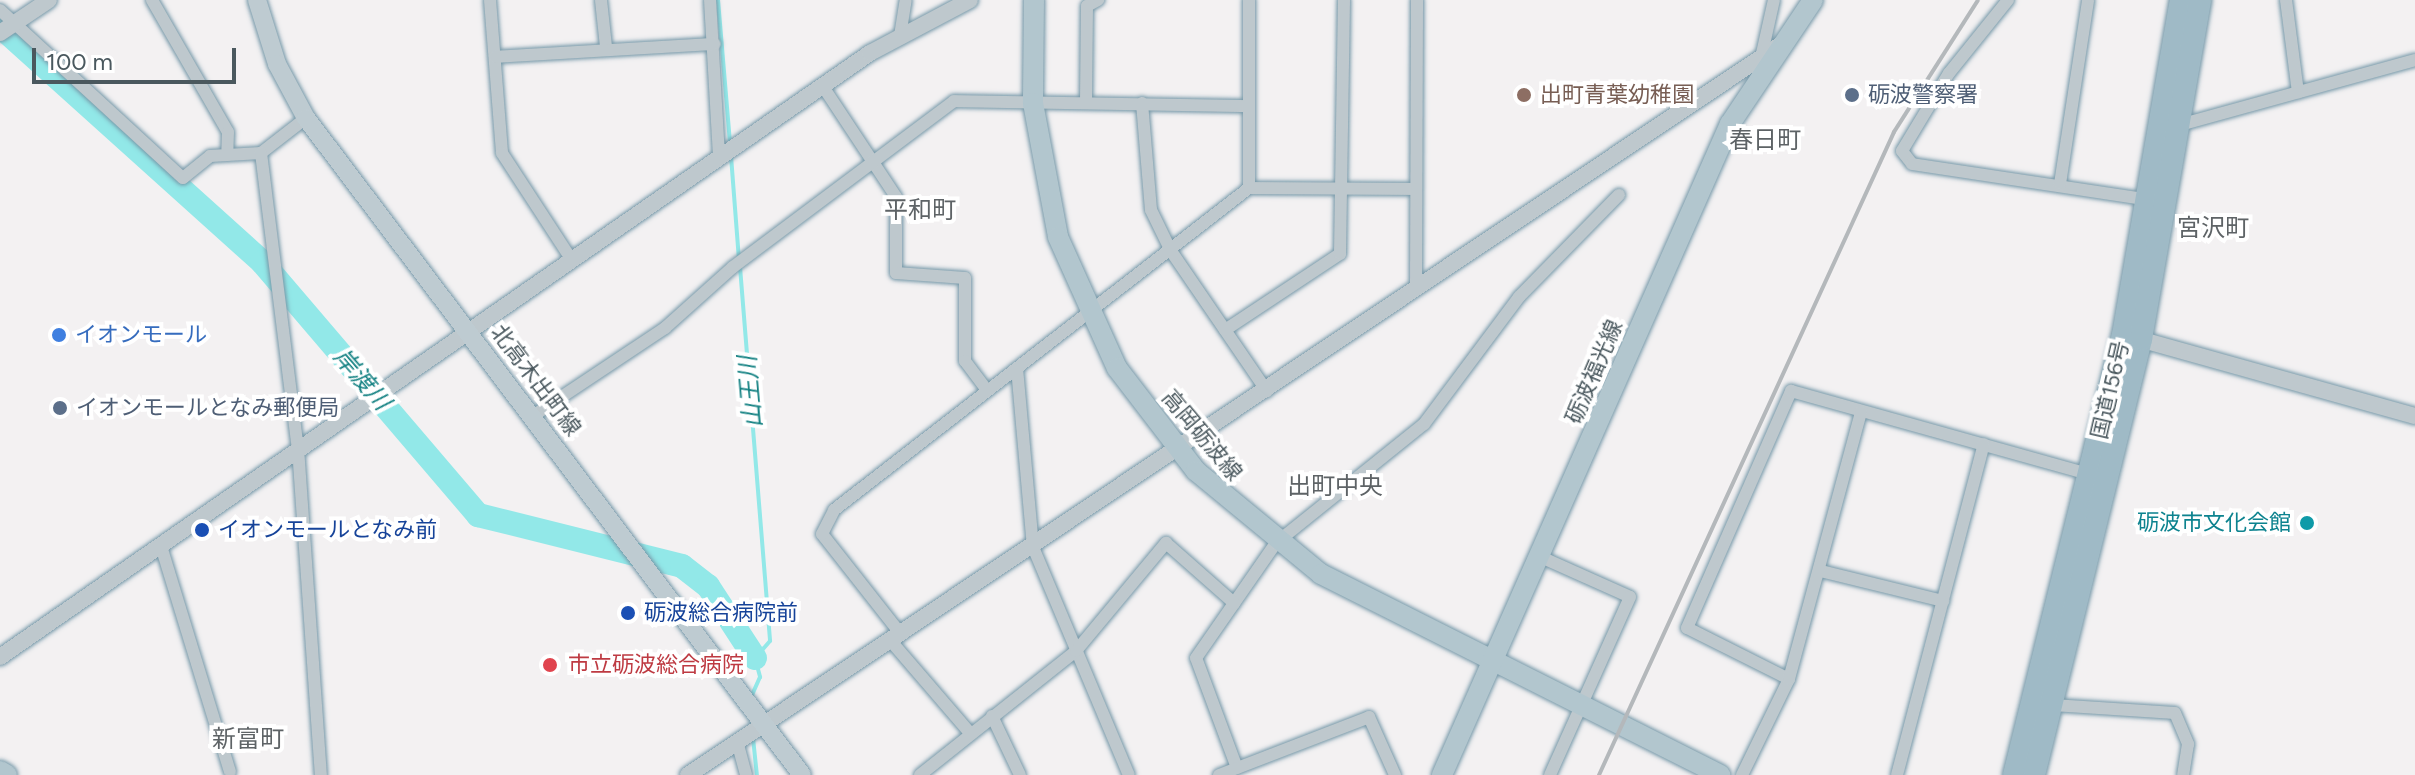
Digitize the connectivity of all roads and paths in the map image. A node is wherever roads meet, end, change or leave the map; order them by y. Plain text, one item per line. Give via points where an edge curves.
1 (49, 0) edge
2 (152, 0) edge
3 (257, 0) edge
4 (490, 0) edge
5 (601, 0) edge
6 (710, 0) edge
7 (906, 0) edge
8 (970, 0) edge
9 (1034, 0) edge
10 (1098, 0) edge
11 (1249, 0) edge
12 (1344, 0) edge
13 (1417, 0) edge
14 (1774, 0) edge
15 (1813, 0) edge
16 (2008, 0) edge
17 (2088, 0) edge
18 (2181, 0) edge
19 (2200, 0) edge
20 (2286, 0) edge
21 (0, 10) edge
22 (7, 28) edge
23 (900, 36) junction
24 (1783, 43) junction
25 (715, 44) junction
26 (606, 47) junction
27 (495, 57) junction
28 (1761, 58) junction
29 (2415, 60) edge
30 (822, 85) junction
31 (2298, 92) junction
32 (1086, 101) junction
33 (1033, 103) junction
34 (1142, 103) junction
35 (1248, 106) junction
36 (306, 118) junction
37 (2183, 124) junction
38 (261, 153) junction
39 (227, 155) junction
40 (719, 156) junction
41 (876, 160) junction
42 (2060, 184) junction
43 (1249, 188) junction
44 (1415, 189) junction
45 (1342, 190) junction
46 (1619, 195) dead end
47 (2149, 200) junction
48 (1171, 251) junction
49 (571, 259) junction
50 (1416, 290) junction
51 (1089, 315) junction
52 (1225, 330) junction
53 (470, 332) junction
54 (2132, 337) junction
55 (1017, 368) junction
56 (987, 390) junction
57 (1267, 391) junction
58 (1861, 412) junction
59 (533, 416) junction
60 (2415, 416) edge
61 (1984, 444) junction
62 (298, 448) junction
63 (1181, 451) junction
64 (2091, 475) junction
65 (1276, 543) junction
66 (161, 546) junction
67 (1033, 547) junction
68 (1543, 558) junction
69 (1821, 571) junction
70 (1943, 601) junction
71 (1234, 603) junction
72 (895, 636) junction
73 (1076, 651) junction
74 (0, 657) edge
75 (1495, 661) junction
76 (1789, 679) junction
77 (2053, 705) junction
78 (1586, 708) junction
79 (992, 716) junction
80 (762, 724) junction
81 (969, 732) junction
82 (737, 741) junction
83 (1237, 768) junction
84 (0, 771) edge
85 (230, 772) dead end
86 (7, 775) edge
87 (321, 775) edge
88 (688, 775) edge
89 (746, 775) edge
90 (802, 775) edge
91 (920, 775) edge
92 (1020, 775) edge
93 (1129, 775) edge
94 (1219, 775) edge
95 (1395, 775) edge
96 (1442, 775) edge
97 (1550, 775) edge
98 (1720, 775) edge
99 (1742, 775) edge
100 (1897, 775) edge
101 (2014, 775) edge
102 (2034, 775) edge
103 (2183, 775) edge

1 - 22 street
2 - 39 street via 228,132
3 - 36 main road, 北高木出町線 via 277,64
4 - 27 street
5 - 26 street
6 - 25 street
7 - 23 street
8 - 23 street
9 - 33 main road, 高岡砺波線
10 - 32 street via 1087,6
11 - 35 street
12 - 45 street
13 - 44 street
14 - 28 street
15 - 24 main road, 砺波福光線
16 - 42 street via 1949,73 1902,151 1912,164
17 - 42 street
18 - 47 highway, 国道156号
19 - 37 highway, 国道156号
20 - 31 street
21 - 22 street
22 - 39 street via 183,178 210,156
23 - 30 street
24 - 28 street
24 - 68 main road, 砺波福光線 via 1730,124
25 - 26 street
25 - 40 street
26 - 27 street
27 - 49 street via 502,153
28 - 50 street
29 - 31 street
30 - 40 street
30 - 41 street
31 - 37 street
32 - 33 street
32 - 34 street
33 - 41 street via 954,101
33 - 51 main road, 高岡砺波線 via 1058,237
34 - 35 street
34 - 48 street via 1148,195
35 - 43 street
36 - 38 street
36 - 53 main road, 北高木出町線
37 - 54 highway, 国道156号
38 - 39 street
38 - 62 street
40 - 49 street
41 - 56 street via 896,197 896,273 965,278 965,361
41 - 59 street via 665,328
42 - 47 street
43 - 45 street
43 - 48 street
44 - 45 street
44 - 50 street
45 - 52 street via 1340,254
46 - 65 street via 1519,297 1424,424
47 - 54 highway, 国道156号
48 - 51 street
48 - 52 street
49 - 53 street
50 - 57 street
51 - 55 street
51 - 63 main road, 高岡砺波線 via 1117,368
52 - 57 street
53 - 59 main road, 北高木出町線
53 - 62 street
54 - 60 street
54 - 64 highway, 国道156号
54 - 77 highway, 国道156号
55 - 56 street
55 - 67 street
56 - 72 street via 862,481 822,534
57 - 63 street
58 - 61 street
58 - 69 street
58 - 76 street via 1791,391 1687,628
59 - 80 main road, 北高木出町線
61 - 64 street
61 - 70 street
62 - 66 street
62 - 87 street
63 - 65 main road, 高岡砺波線
63 - 67 street
64 - 101 highway, 国道156号
65 - 71 street
65 - 75 main road, 高岡砺波線 via 1321,574
66 - 74 street
66 - 85 street
67 - 72 street
67 - 73 street
68 - 75 main road, 砺波福光線
68 - 78 street via 1630,597
69 - 70 street
69 - 76 street
70 - 100 street
71 - 73 street via 1166,543
71 - 83 street via 1196,658
72 - 80 street
72 - 81 street
73 - 79 street
73 - 93 street
75 - 78 main road, 高岡砺波線
75 - 96 main road, 砺波福光線
76 - 99 street
77 - 102 highway, 国道156号
77 - 103 street via 2175,713 2188,744
78 - 97 street
78 - 98 main road, 高岡砺波線
79 - 81 street
79 - 92 street
80 - 82 street
80 - 90 main road, 北高木出町線
81 - 91 street
82 - 88 street
82 - 89 street
83 - 94 street
83 - 95 street via 1369,717
84 - 86 main road

